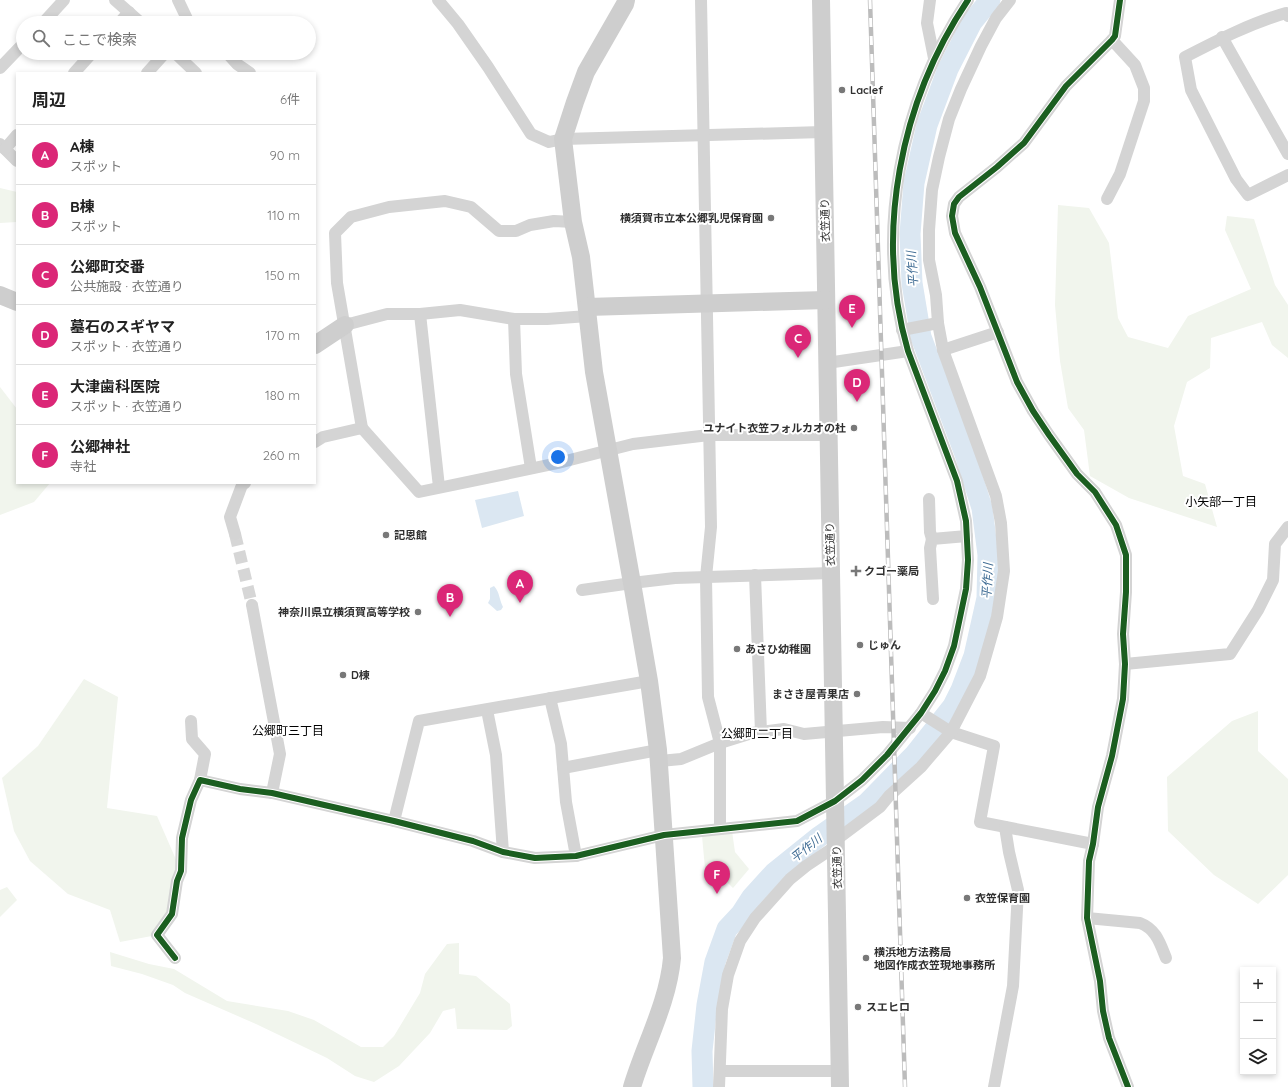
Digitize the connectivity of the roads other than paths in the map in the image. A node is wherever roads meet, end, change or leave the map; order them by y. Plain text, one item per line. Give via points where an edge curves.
1 (64, 0) edge
2 (115, 0) edge
3 (178, 0) edge
4 (438, 0) edge
5 (626, 0) edge
6 (701, 0) edge
7 (821, 0) edge
8 (930, 0) edge
9 (968, 0) edge
10 (1010, 0) edge
11 (1120, 0) edge
12 (129, 12) junction
13 (1287, 14) edge
14 (49, 16) edge
15 (125, 16) edge
16 (133, 16) edge
17 (186, 16) edge
18 (1222, 37) junction
19 (1112, 40) junction
20 (16, 51) edge
21 (934, 58) junction
22 (86, 60) edge
23 (159, 60) edge
24 (182, 60) edge
25 (233, 60) edge
26 (0, 68) edge
27 (75, 72) edge
28 (148, 72) edge
29 (195, 72) edge
30 (249, 72) edge
31 (823, 132) junction
32 (704, 135) junction
33 (16, 136) edge
34 (563, 139) junction
35 (2, 146) edge
36 (1288, 154) edge
37 (16, 160) edge
38 (1288, 175) edge
39 (1107, 199) dead end
40 (573, 222) junction
41 (0, 295) edge
42 (826, 300) junction
43 (16, 302) edge
44 (708, 304) junction
45 (587, 312) junction
46 (420, 314) junction
47 (514, 319) junction
48 (936, 323) junction
49 (345, 325) junction
50 (904, 330) junction
51 (998, 332) junction
52 (316, 344) edge
53 (943, 350) junction
54 (908, 351) junction
55 (827, 363) junction
56 (362, 428) junction
57 (709, 435) junction
58 (828, 435) junction
59 (316, 442) edge
60 (609, 450) junction
61 (530, 468) junction
62 (244, 484) edge
63 (439, 488) junction
64 (929, 499) dead end
65 (1288, 527) edge
66 (235, 534) tunnel mouth
67 (967, 536) junction
68 (932, 539) junction
69 (831, 573) junction
70 (755, 575) junction
71 (706, 577) junction
72 (632, 583) junction
73 (582, 590) dead end
74 (933, 599) dead end
75 (252, 605) tunnel mouth
76 (1125, 664) junction
77 (649, 681) junction
78 (550, 698) junction
79 (487, 710) junction
80 (923, 714) junction
81 (192, 721) dead end
82 (910, 728) junction
83 (834, 731) junction
84 (949, 731) junction
85 (761, 732) junction
86 (720, 743) junction
87 (659, 755) junction
88 (563, 768) junction
89 (200, 780) junction
90 (272, 793) junction
91 (835, 805) junction
92 (394, 821) junction
93 (1005, 827) junction
94 (720, 828) junction
95 (664, 835) junction
96 (836, 840) junction
97 (1094, 844) junction
98 (503, 852) junction
99 (576, 856) junction
100 (1087, 918) junction
101 (174, 958) dead end
102 (1166, 958) dead end
103 (720, 1072) junction
104 (840, 1079) edge
105 (632, 1087) edge
106 (719, 1087) edge
107 (994, 1087) edge
108 (1128, 1087) edge

1 - 14 street
2 - 12 street
3 - 17 street
4 - 34 street via 488,67 531,134 549,142
5 - 34 street via 586,72
6 - 32 street
7 - 31 street, 衣笠通り
8 - 21 street via 927,23
9 - 21 street
10 - 48 street via 980,46 949,119 939,157 932,190 929,230 929,260 936,295
11 - 19 street via 1115,36
12 - 15 street
12 - 16 street
13 - 18 street via 1266,19
18 - 36 street
18 - 38 street via 1185,57 1190,90 1236,179 1248,195
19 - 39 street via 1134,65 1144,88 1144,101 1120,174
19 - 51 street via 1066,86 1024,142 954,204 952,216 955,233
20 - 26 street
21 - 50 street via 912,117 895,204 896,288 898,311
22 - 27 street
23 - 28 street
24 - 29 street
25 - 30 street
31 - 32 street
31 - 42 street, 衣笠通り
32 - 34 street
32 - 44 street
33 - 35 street
34 - 40 street
35 - 37 street
40 - 45 street via 581,257
40 - 49 street via 554,221 530,225 516,231 499,231 471,207 445,201 389,207 351,217 335,233 337,283
41 - 43 street
42 - 44 street
42 - 55 street, 衣笠通り
44 - 45 street
44 - 57 street
45 - 47 street via 547,319
45 - 60 street via 594,372
46 - 47 street via 460,310
46 - 49 street via 387,314
46 - 63 street
47 - 61 street via 516,374
48 - 50 street
48 - 53 street
49 - 52 street
49 - 56 street
50 - 54 street
51 - 53 street
51 - 76 street via 1017,382 1033,411 1077,474 1095,492 1116,526 1126,555 1123,634
53 - 84 street via 996,496 1001,523 1004,571 997,617 980,676
54 - 55 street
54 - 67 street via 957,482
55 - 58 street, 衣笠通り
56 - 59 street
56 - 63 street via 419,492
57 - 58 street
57 - 60 street via 633,444
57 - 71 street via 711,527
58 - 69 street, 衣笠通り
60 - 61 street
60 - 72 street
61 - 63 street
62 - 66 street via 230,517
64 - 68 street
65 - 76 street via 1275,544 1272,580 1258,610 1230,654
67 - 68 street
67 - 80 street via 966,589 954,646 945,671
68 - 74 street via 930,548
69 - 70 street
69 - 83 street, 衣笠通り
70 - 71 street
70 - 85 street
71 - 72 street
71 - 86 street via 708,697
72 - 73 street
72 - 77 street
75 - 90 street via 280,754
76 - 97 street via 1123,699 1112,756 1098,808
77 - 78 street
77 - 87 street
78 - 79 street
78 - 88 street via 561,744
79 - 92 street via 419,721
79 - 98 street via 496,755
80 - 82 street
80 - 84 street
81 - 89 street via 192,739 205,754
82 - 83 street via 900,726
82 - 91 street via 868,775
83 - 85 street via 804,734 784,728
83 - 91 street, 衣笠通り
84 - 93 street via 994,746 980,822
84 - 96 street via 921,768 880,807
85 - 86 street
86 - 87 street via 681,759
86 - 94 street
87 - 88 street
87 - 95 street
88 - 99 street via 566,802
89 - 90 street
89 - 101 street via 191,800 182,838 180,872 172,914 156,935
90 - 92 street
91 - 94 street via 797,821
91 - 96 street, 衣笠通り
92 - 98 street via 473,841
93 - 97 street
93 - 107 street via 1018,890 1013,986
94 - 95 street
95 - 99 street
95 - 105 street via 672,958 670,976
96 - 103 street via 790,879 740,941 728,975 722,1009
96 - 104 street, 衣笠通り
97 - 100 street via 1089,861
98 - 99 street via 535,858
100 - 102 street via 1140,922 1148,926 1156,935
100 - 108 street via 1109,1038
103 - 104 street
103 - 106 street

